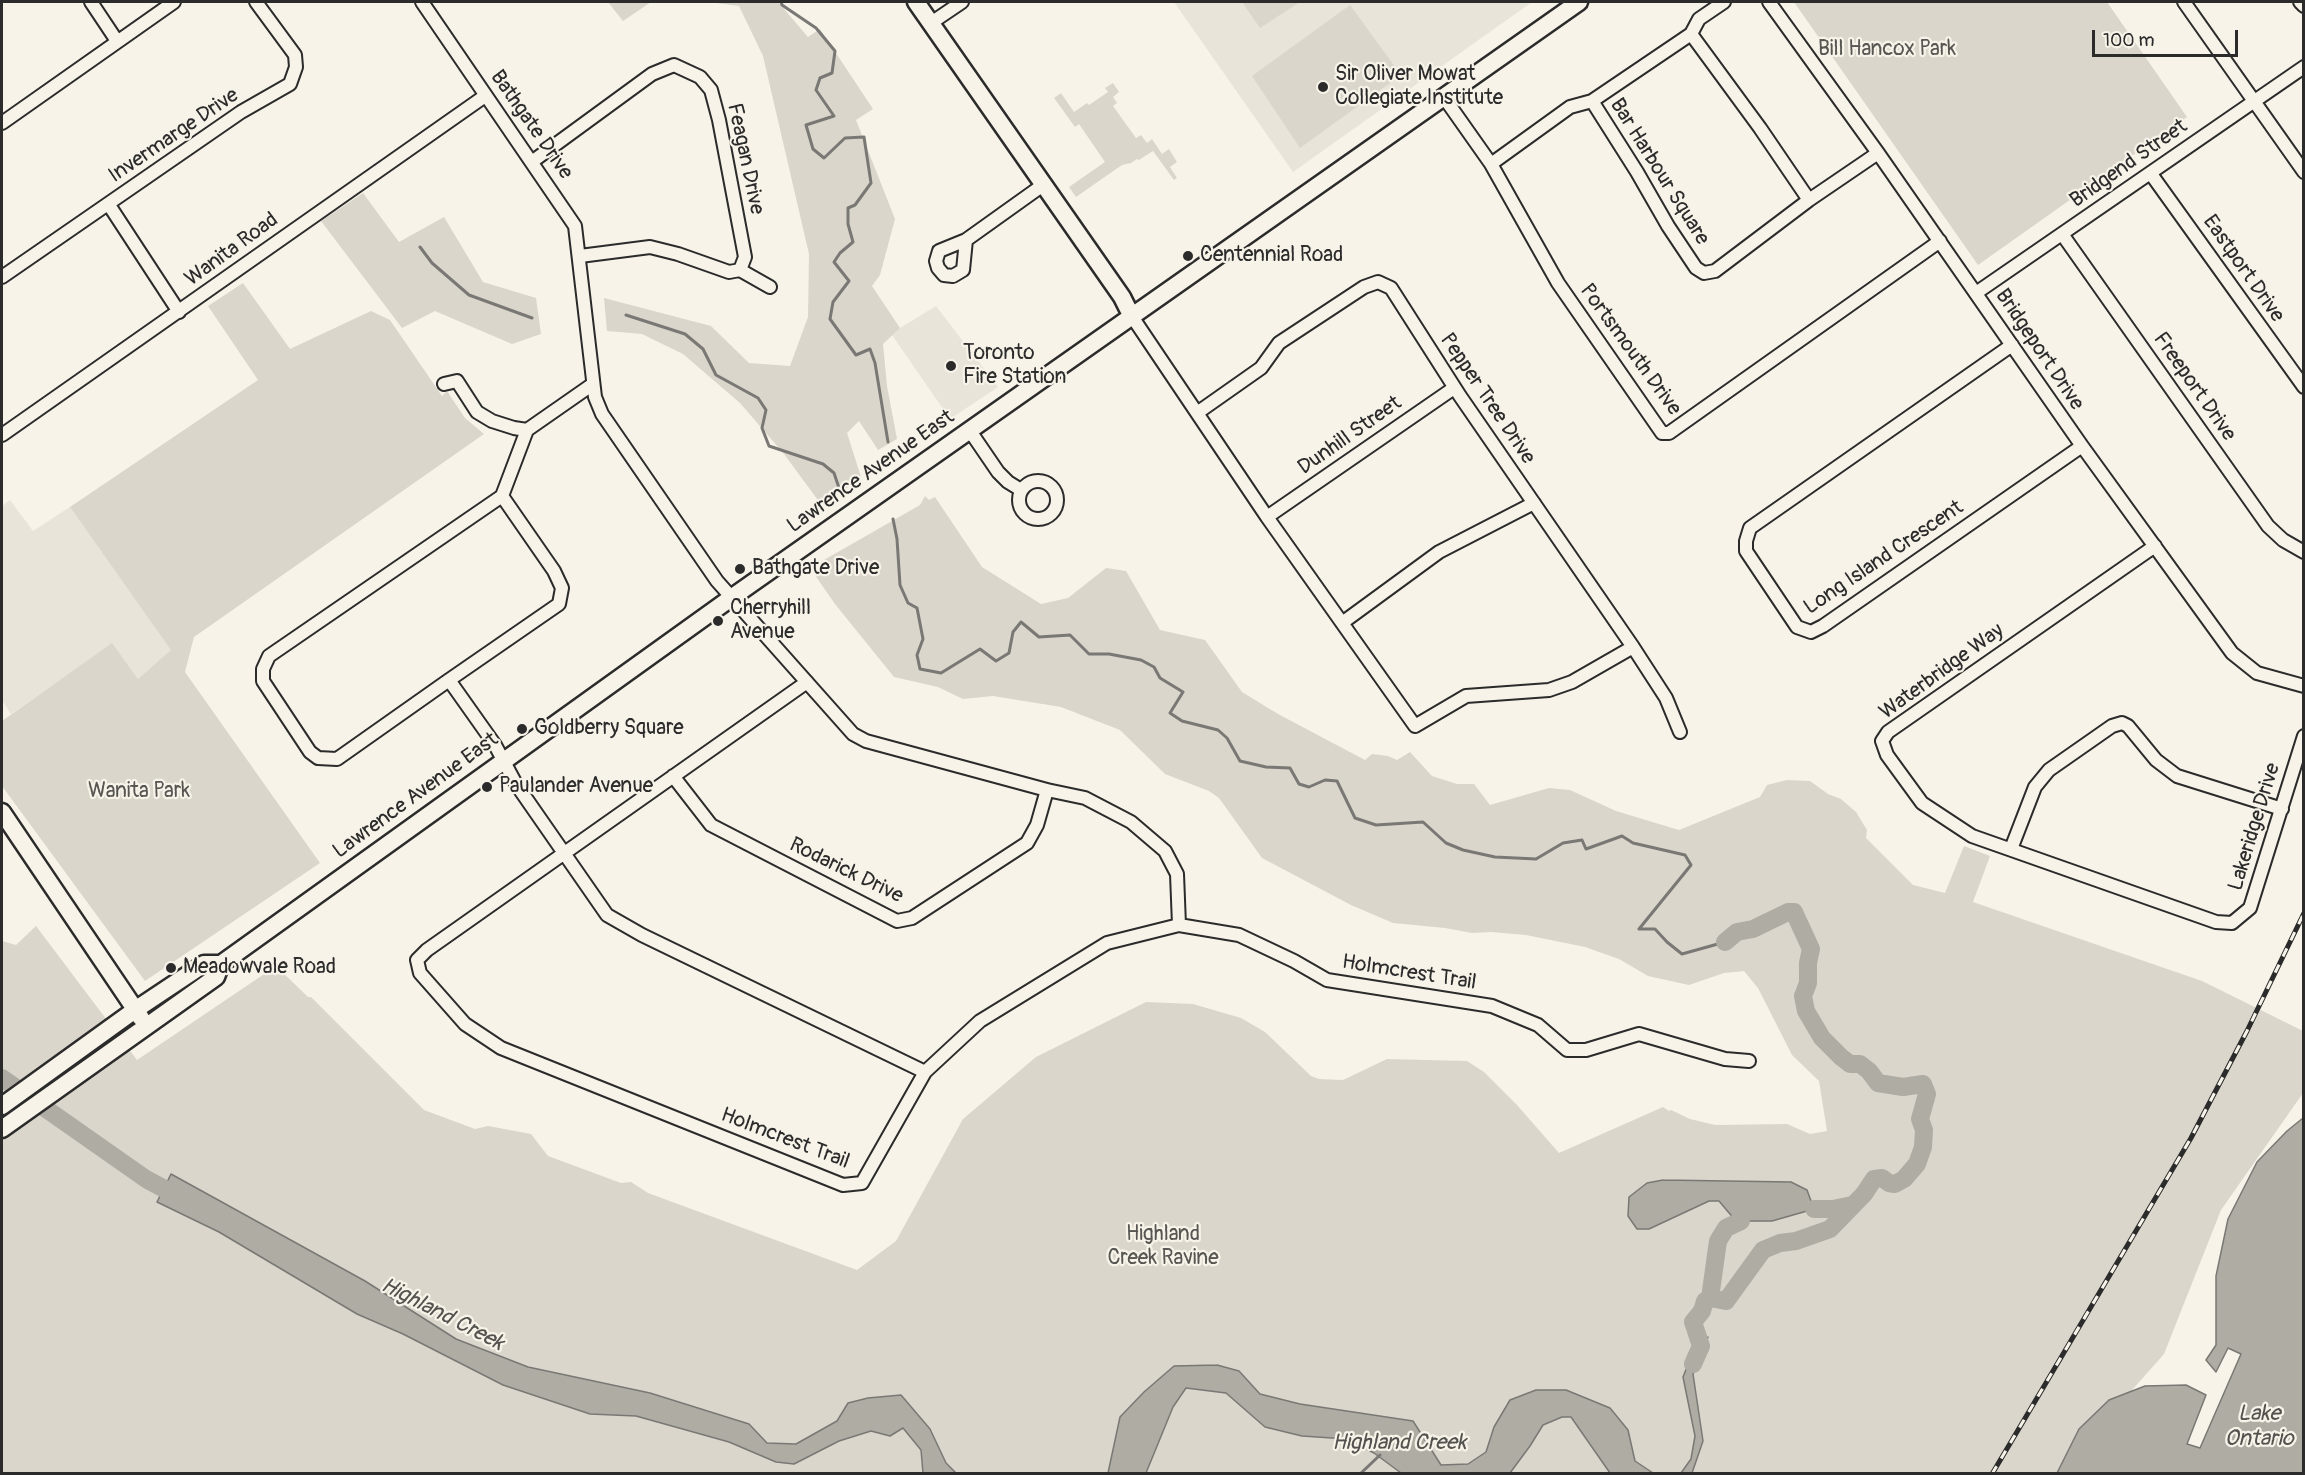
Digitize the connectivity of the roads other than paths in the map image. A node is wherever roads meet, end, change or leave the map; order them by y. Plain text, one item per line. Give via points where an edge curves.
1 (91, 2) edge
2 (174, 2) edge
3 (256, 2) edge
4 (422, 2) edge
5 (916, 2) edge
6 (962, 2) edge
7 (1579, 2) edge
8 (1724, 2) edge
9 (1769, 2) edge
10 (2184, 2) edge
11 (2300, 2) edge
12 (2304, 6) edge
13 (931, 23) junction
14 (1691, 34) junction
15 (117, 41) junction
16 (2304, 67) edge
17 (485, 96) junction
18 (1443, 96) junction
19 (2254, 100) junction
20 (1592, 101) junction
21 (2, 123) edge
22 (1878, 153) junction
23 (533, 161) junction
24 (1491, 164) junction
25 (2304, 172) edge
26 (2151, 174) junction
27 (1043, 185) junction
28 (1809, 201) junction
29 (109, 204) junction
30 (2062, 234) junction
31 (966, 240) dead end
32 (1940, 241) junction
33 (580, 256) junction
34 (740, 270) junction
35 (2, 277) edge
36 (770, 287) dead end
37 (1976, 293) junction
38 (179, 312) junction
39 (1131, 315) junction
40 (2012, 345) junction
41 (444, 384) dead end
42 (593, 384) junction
43 (2304, 387) edge
44 (1454, 388) junction
45 (1197, 413) junction
46 (527, 430) junction
47 (970, 431) junction
48 (2, 435) edge
49 (2082, 446) junction
50 (1021, 490) dead end
51 (502, 496) junction
52 (1534, 503) junction
53 (1267, 517) junction
54 (2155, 546) junction
55 (2304, 552) edge
56 (731, 598) junction
57 (1342, 623) junction
58 (1633, 647) junction
59 (449, 680) junction
60 (807, 682) junction
61 (2304, 686) edge
62 (1680, 732) dead end
63 (2304, 736) edge
64 (502, 762) junction
65 (673, 776) junction
66 (1047, 790) junction
67 (2282, 809) junction
68 (2, 812) edge
69 (2011, 849) junction
70 (564, 854) junction
71 (2232, 923) joint
72 (1179, 925) junction
73 (221, 964) junction
74 (135, 1010) junction
75 (146, 1026) junction
76 (1749, 1061) dead end
77 (925, 1072) junction
78 (2, 1106) edge
79 (2, 1129) edge

1 - 15 street
2 - 15 street
3 - 29 street, Invermarge Drive via 296,55 290,84 241,112
4 - 17 street, Bathgate Drive
5 - 13 main road
6 - 13 street
7 - 18 main road, Lawrence Avenue East
8 - 14 street, Bar Harbour Square via 1700,19
9 - 22 street, Bridgeport Drive
10 - 19 street
11 - 12 street
13 - 27 main road
14 - 20 street, Bar Harbour Square
14 - 28 street
15 - 21 street
16 - 19 street, Bridgend Street
17 - 23 street, Bathgate Drive
17 - 38 street, Wanita Road
18 - 24 street, Portsmouth Drive
18 - 39 main road, Lawrence Avenue East
19 - 25 street
19 - 26 street, Bridgend Street
20 - 24 street via 1570,107
20 - 28 street, Bar Harbour Square via 1668,226 1696,268 1704,273 1715,272
22 - 28 street, Bar Harbour Square
22 - 32 street, Bridgeport Drive
23 - 33 street, Bathgate Drive via 576,226
23 - 34 street, Feagan Drive via 652,74 674,65 700,77 711,90 719,120 746,258
24 - 32 street, Portsmouth Drive via 1558,283 1662,433 1669,433
26 - 30 street, Bridgend Street
26 - 43 street, Eastport Drive
27 - 31 street
27 - 39 main road
29 - 35 street, Invermarge Drive
29 - 38 street
30 - 37 street, Bridgend Street
30 - 55 street, Freeport Drive via 2268,526
32 - 37 street, Bridgeport Drive
33 - 34 street via 650,247 729,272
33 - 42 street, Bathgate Drive
34 - 36 street
37 - 40 street, Bridgeport Drive
38 - 48 street, Wanita Road
39 - 45 street
39 - 47 main road, Lawrence Avenue East
40 - 49 street, Bridgeport Drive
40 - 49 street, Long Island Crescent via 1750,528 1746,551 1797,627 1811,632 1823,626
41 - 46 street via 457,381 477,412 492,421
42 - 46 street
42 - 56 street, Bathgate Drive via 602,414
44 - 45 street, Pepper Tree Drive via 1391,288 1378,282 1364,287 1279,343 1261,368
44 - 52 street, Pepper Tree Drive
44 - 53 street, Dunhill Street
45 - 53 street
46 - 51 street
47 - 50 street via 998,472
47 - 56 main road, Lawrence Avenue East
49 - 54 street, Bridgeport Drive
51 - 59 street via 554,571 562,588 559,604
51 - 59 street via 269,656 263,669 263,681 310,752 318,758 337,759
52 - 57 street via 1439,552
52 - 58 street, Pepper Tree Drive
53 - 57 street
54 - 61 street, Bridgeport Drive via 2232,653 2257,673
54 - 69 street, Waterbridge Way via 1888,732 1882,741 1887,755 1923,803 1972,836
56 - 60 street
56 - 64 main road, Lawrence Avenue East
57 - 58 street via 1414,726 1466,696 1548,690 1572,682
58 - 62 street, Pepper Tree Drive via 1666,698
59 - 64 street via 495,745
60 - 65 street, Holmcrest Trail
60 - 66 street via 853,734 866,741
63 - 67 street, Lakeridge Drive
64 - 70 street
64 - 73 main road, Lawrence Avenue East
65 - 66 street, Rodarick Drive via 711,825 897,921 912,918 1027,843 1037,825
65 - 70 street, Holmcrest Trail
66 - 72 street via 1085,798 1131,822 1165,851 1177,874
67 - 69 street via 2177,776 2156,760 2122,723 2049,770 2035,787
67 - 71 street, Lakeridge Drive via 2250,908
68 - 74 main road
69 - 71 street, Waterbridge Way via 2216,922
70 - 77 street via 607,915
70 - 77 street, Holmcrest Trail via 417,960 420,973 465,1024 501,1048 843,1185 862,1183
72 - 76 street, Holmcrest Trail via 1239,935 1327,980 1492,1006 1538,1025 1568,1050 1586,1050 1639,1034 1725,1059
72 - 77 street, Holmcrest Trail via 1107,943 980,1021
73 - 74 main road, Lawrence Avenue East via 204,964
73 - 75 main road, Lawrence Avenue East via 216,977
74 - 75 main road
74 - 78 main road, Lawrence Avenue East
75 - 79 main road, Lawrence Avenue East

